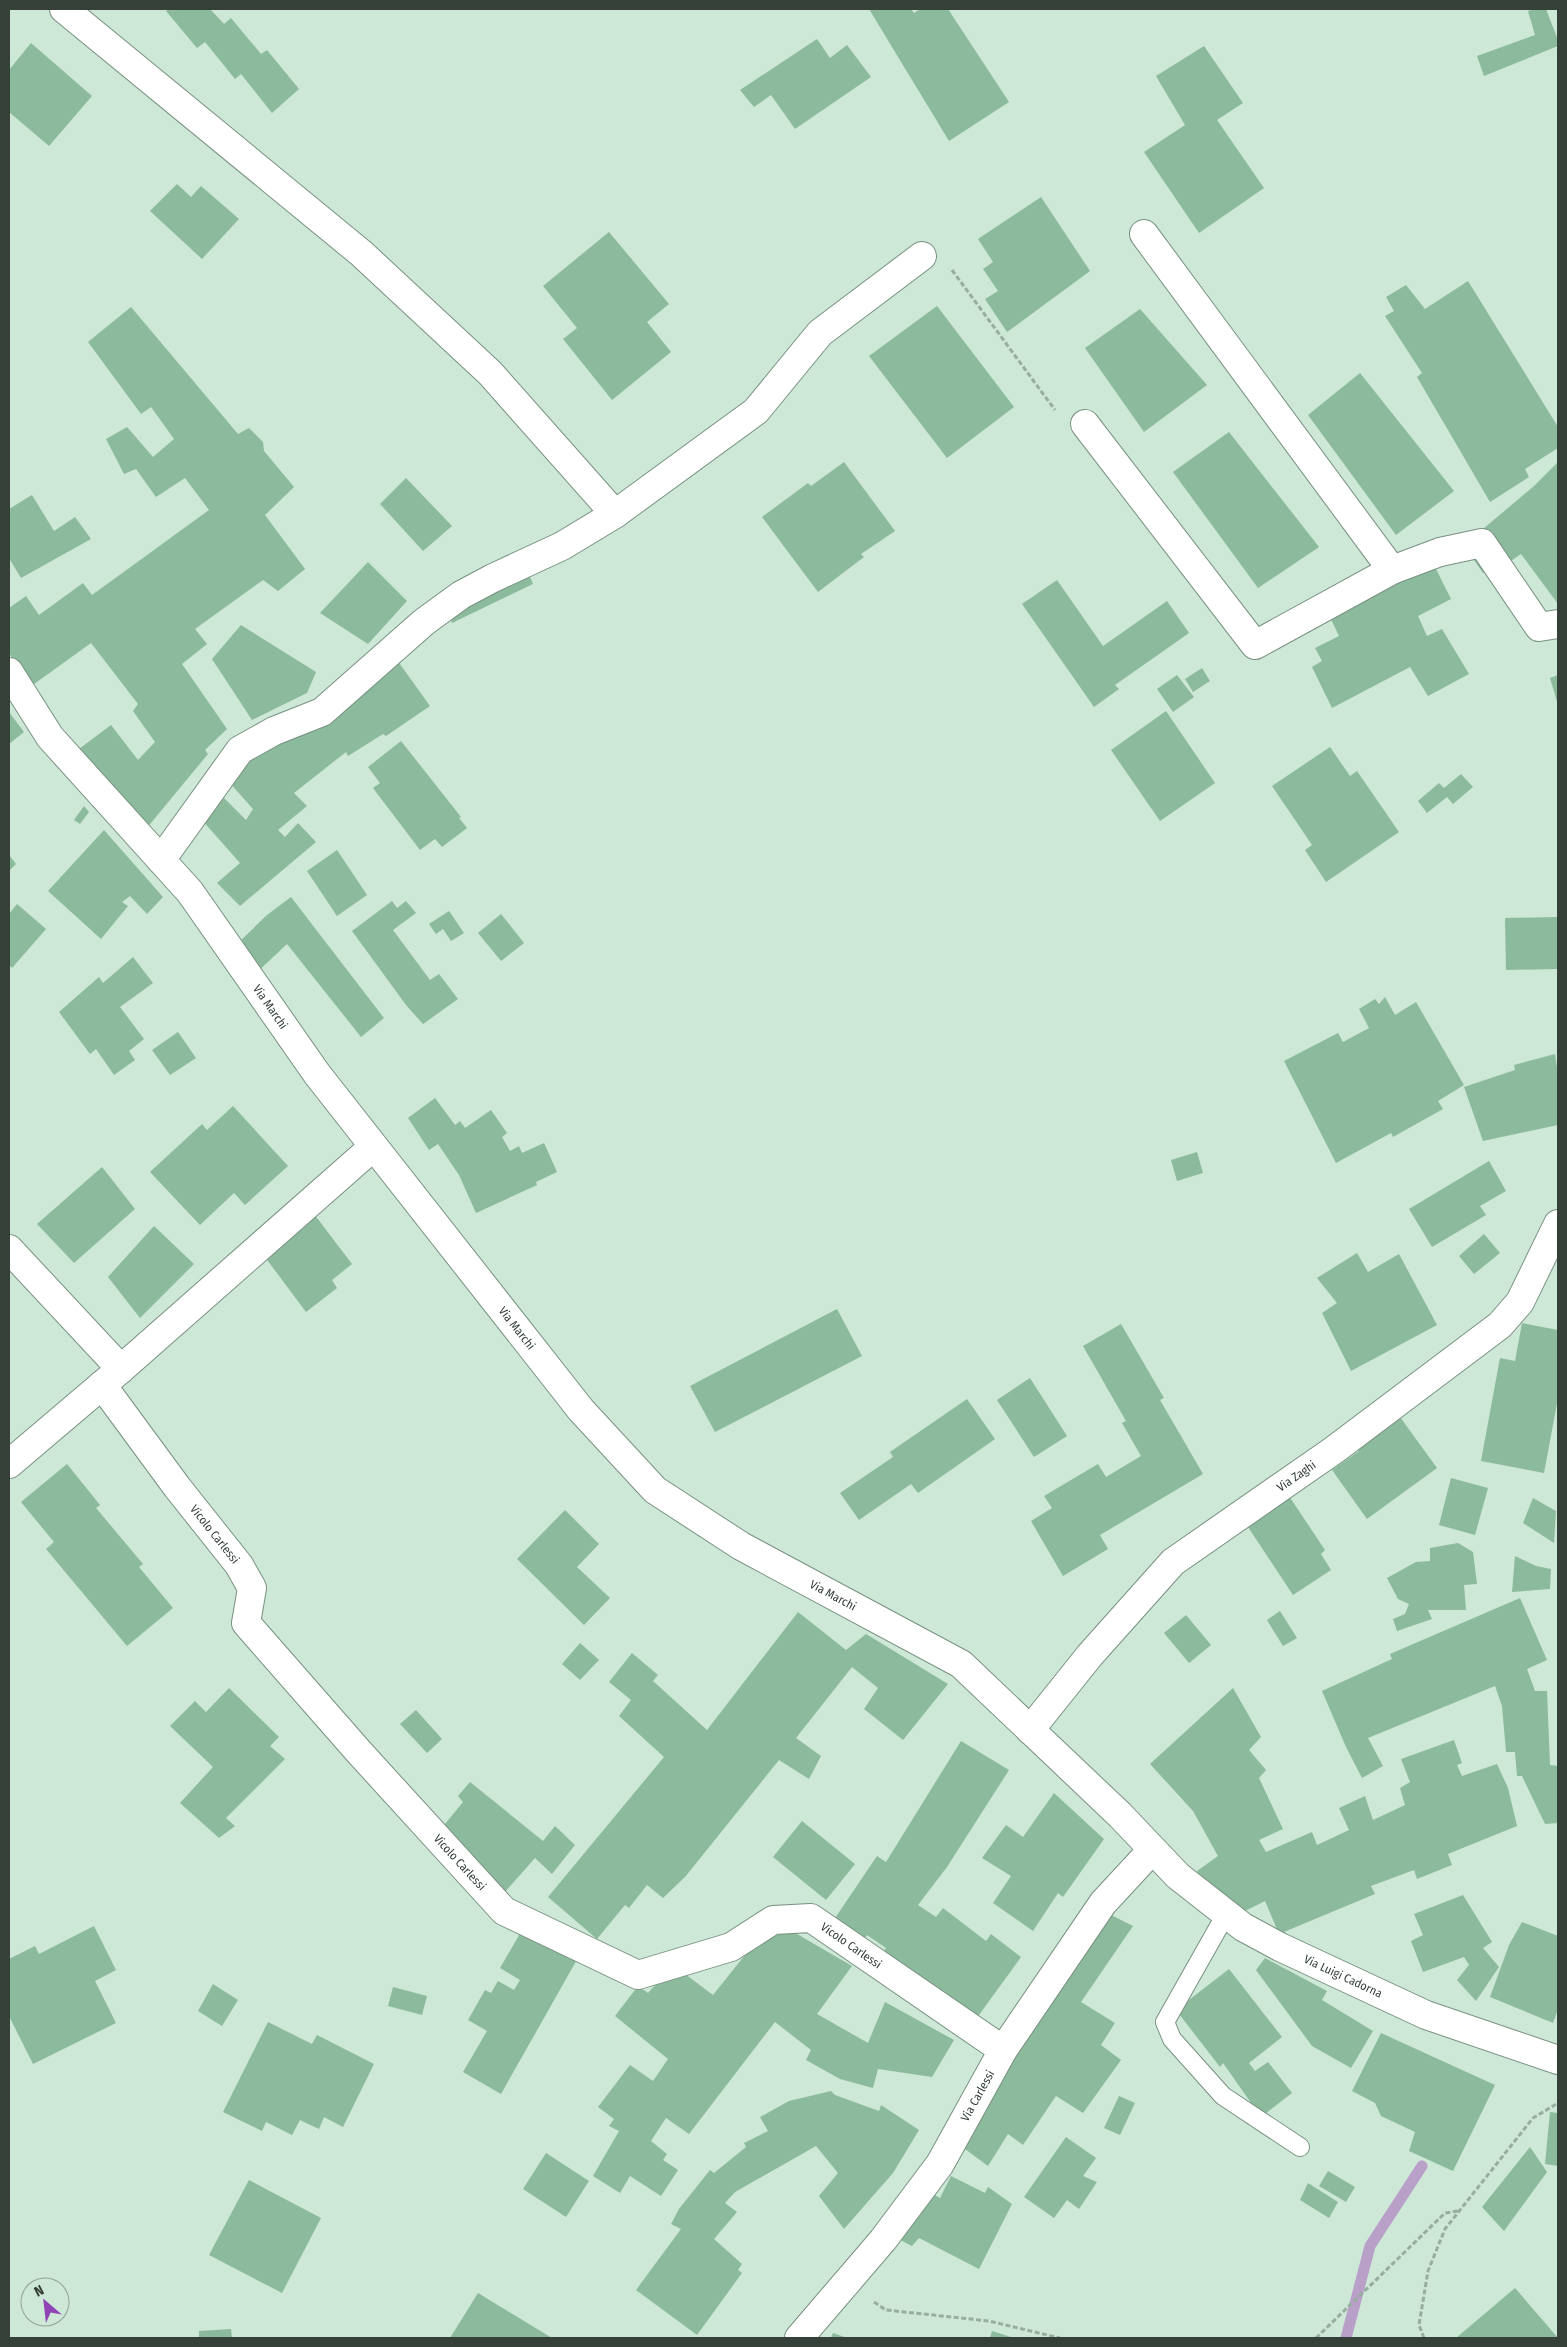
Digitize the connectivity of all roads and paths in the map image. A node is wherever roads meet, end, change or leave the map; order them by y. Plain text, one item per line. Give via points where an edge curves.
1 (64, 9) edge
2 (1144, 234) dead end
3 (922, 256) dead end
4 (1085, 424) dead end
5 (615, 514) junction
6 (1392, 570) junction
7 (1558, 624) edge
8 (9, 672) edge
9 (161, 860) junction
10 (374, 1148) junction
11 (1558, 1224) edge
12 (9, 1249) edge
13 (112, 1377) junction
14 (9, 1464) edge
15 (1030, 1730) junction
16 (1152, 1850) junction
17 (1226, 1914) junction
18 (1003, 2050) junction
19 (1558, 2060) edge
20 (1558, 2103) edge
21 (1300, 2147) dead end
22 (1458, 2211) junction
23 (847, 2282) junction
24 (800, 2338) edge
25 (1060, 2338) edge
26 (1316, 2338) edge
27 (1424, 2338) edge

1 - 5 street via 368,260 490,373
2 - 6 street
3 - 5 street via 820,333 756,411
4 - 6 street via 1254,645
5 - 9 street via 562,546 461,595 424,622 322,712 274,731 240,750
6 - 7 street via 1440,552 1482,543 1539,627
8 - 9 street, Via Marchi via 50,736
9 - 10 street, Via Marchi via 190,892 317,1074
10 - 13 street
10 - 15 street, Via Marchi via 581,1410 655,1490 741,1546 961,1664
11 - 15 street, Via Zaghi via 1520,1302 1500,1325 1334,1450 1173,1562 1090,1654
12 - 13 street, Vicolo Carlessi
13 - 14 street
13 - 18 street, Vicolo Carlessi via 177,1487 239,1565 252,1588 246,1623 504,1911 638,1975 731,1946 773,1920 811,1918
15 - 16 street, Via Marchi via 1120,1815
16 - 17 street, Via Luigi Cadorna via 1178,1876
16 - 18 street, Via Carlessi via 1103,1903
17 - 19 street, Via Luigi Cadorna via 1280,1948 1426,2015
17 - 21 lane via 1165,2022 1172,2039 1223,2096
18 - 23 street, Via Carlessi via 940,2164
20 - 22 path via 1533,2118
22 - 26 path via 1445,2213
22 - 27 path via 1445,2229 1428,2270 1419,2325
23 - 24 street, Via Carlessi
23 - 25 path via 886,2310 989,2321

